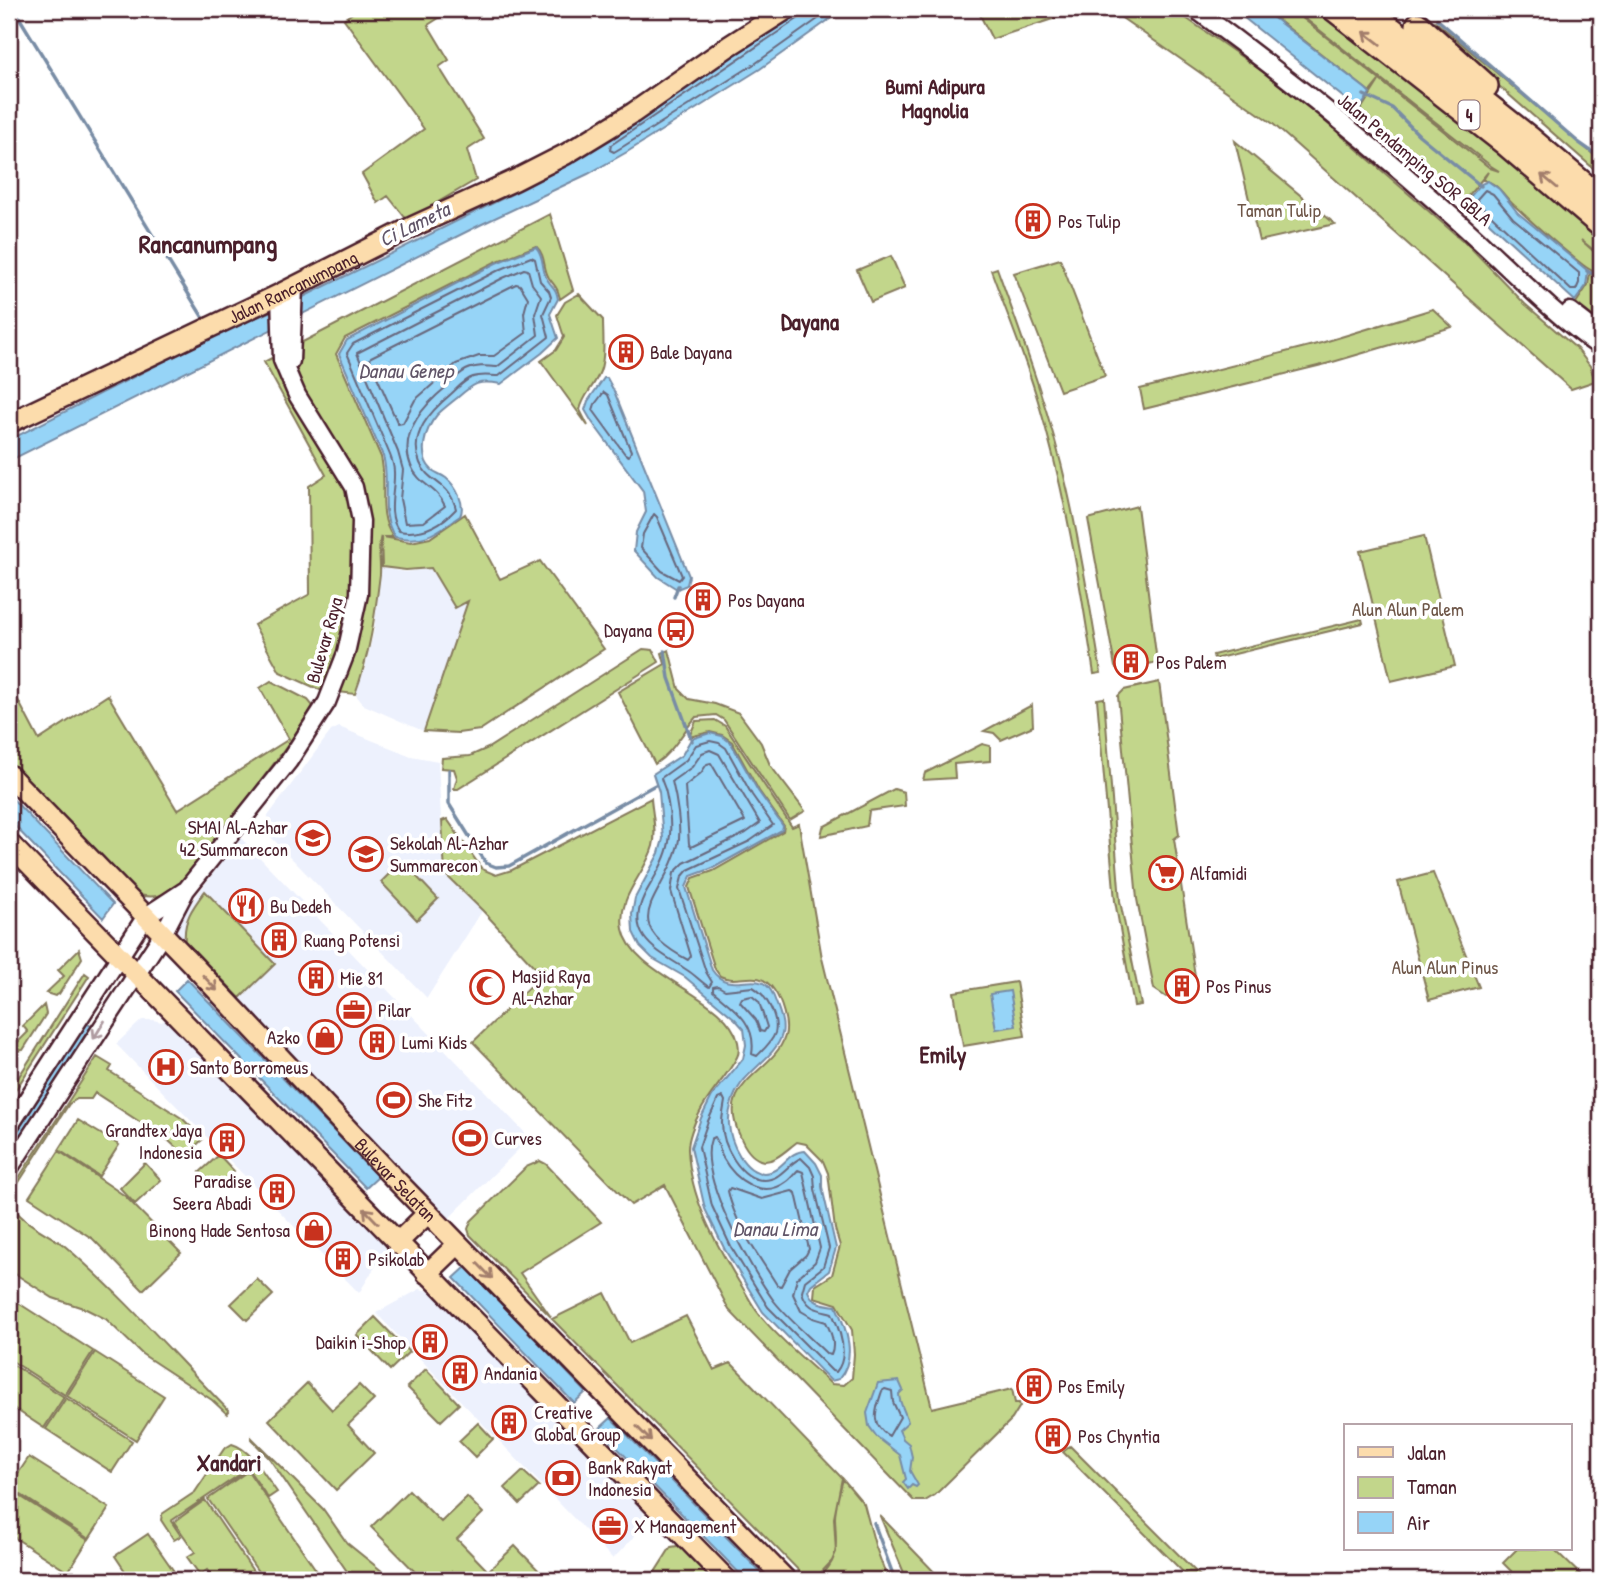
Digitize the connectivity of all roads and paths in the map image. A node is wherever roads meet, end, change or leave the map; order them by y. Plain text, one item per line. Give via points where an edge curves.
1 (1195, 9) edge
2 (1212, 9) edge
3 (1334, 9) edge
4 (1366, 9) edge
5 (778, 12) edge
6 (1418, 25) dead end
7 (1315, 95) junction
8 (1569, 172) junction
9 (1601, 199) edge
10 (1601, 225) edge
11 (287, 296) junction
12 (1596, 338) edge
13 (9, 423) edge
14 (9, 775) edge
15 (9, 843) edge
16 (186, 890) junction
17 (146, 916) junction
18 (163, 934) junction
19 (119, 956) junction
20 (135, 972) junction
21 (9, 1127) edge
22 (9, 1169) edge
23 (428, 1213) junction
24 (397, 1243) junction
25 (458, 1244) junction
26 (427, 1273) junction
27 (727, 1580) edge
28 (786, 1580) edge

1 - 7 street, Jalan Pendamping SOR GBLA
2 - 7 street, Jalan Pendamping SOR GBLA
10 -> 3 highway, 4
4 - 8 highway, 4
5 - 11 main road, Jalan Rancanumpang via 575,148 403,231
6 - 8 highway via 1547,142
7 - 12 street, Jalan Pendamping SOR GBLA
8 - 9 highway, 4
11 - 13 main road, Jalan Rancanumpang via 225,320
11 - 16 street, Bulevar Raya via 288,374 354,487 361,521 359,594 346,653 327,702 273,783
14 - 17 main road, Bulevar Selatan
15 - 19 main road
16 - 17 street, Bulevar Raya
16 - 18 street, Bulevar Raya
17 - 18 main road, Bulevar Selatan
17 - 19 street, Bulevar Raya
18 - 20 street, Bulevar Raya
18 -> 23 main road, Bulevar Selatan
19 - 20 main road
19 - 21 street, Bulevar Raya
20 -> 22 street, Bulevar Raya
24 -> 20 main road
23 - 24 main road
23 - 25 main road, Bulevar Selatan
24 - 26 main road
25 - 26 main road
25 -> 28 main road, Bulevar Selatan
26 - 27 main road

